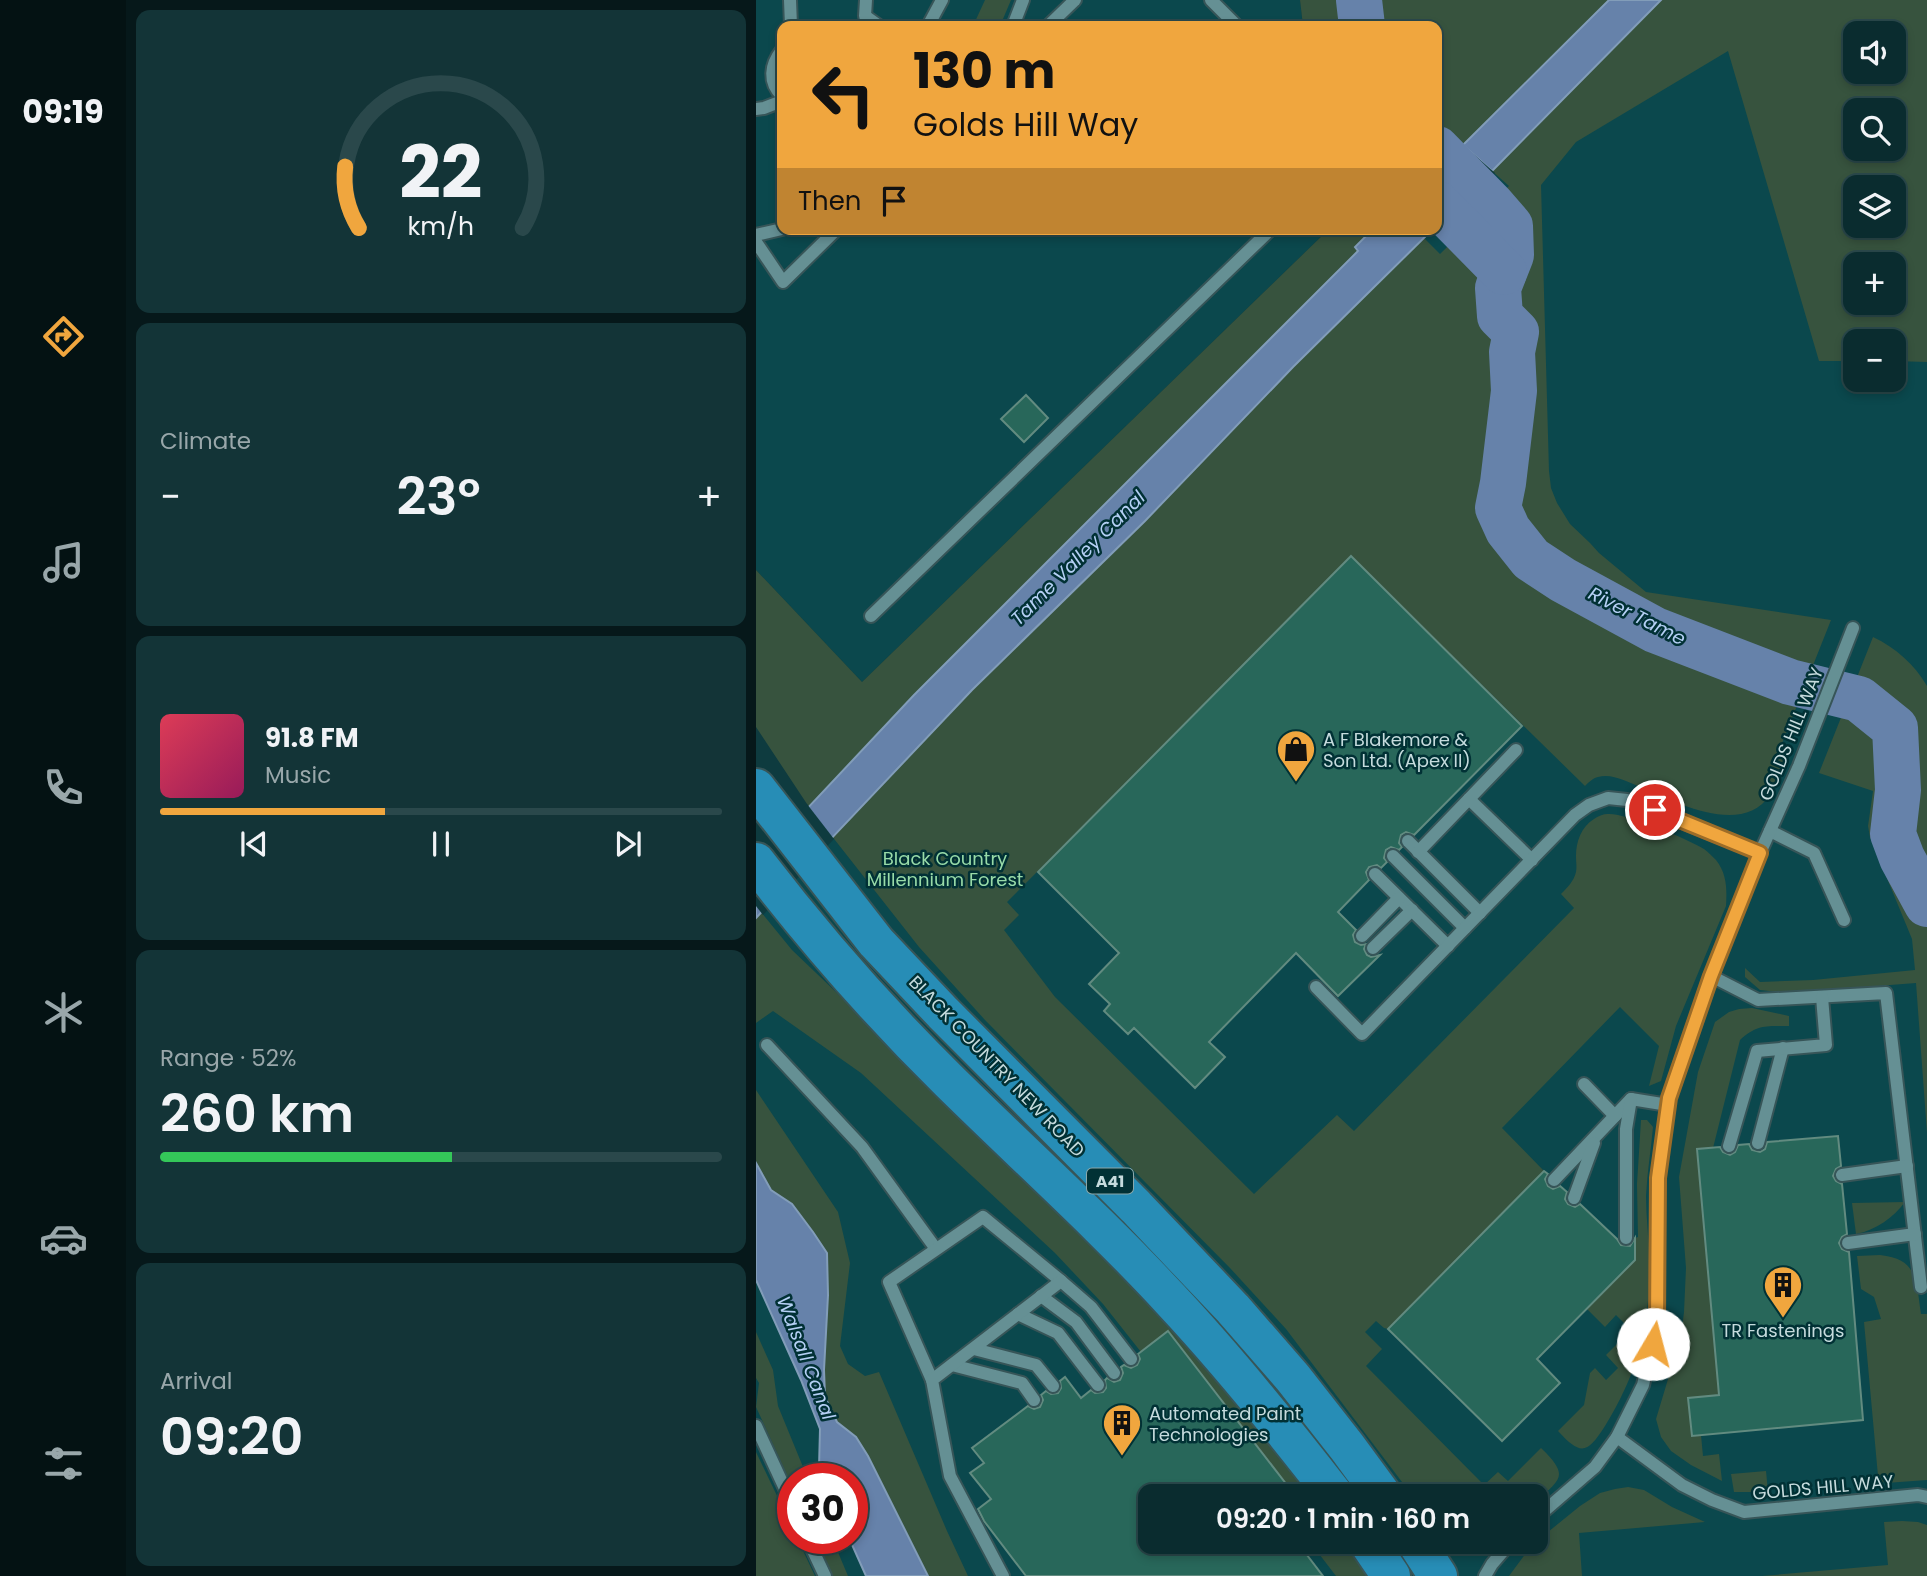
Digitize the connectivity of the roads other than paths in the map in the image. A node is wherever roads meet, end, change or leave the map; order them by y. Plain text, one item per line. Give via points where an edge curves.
1 (790, 0) edge
2 (866, 0) edge
3 (942, 0) edge
4 (1023, 0) edge
5 (1075, 0) edge
6 (1211, 0) edge
7 (791, 21) edge
8 (872, 21) edge
9 (931, 21) edge
10 (1015, 21) edge
11 (1053, 21) edge
12 (1232, 21) edge
13 (777, 58) edge
14 (777, 88) edge
15 (777, 103) edge
16 (756, 109) edge
17 (777, 230) edge
18 (756, 235) edge
19 (831, 235) edge
20 (1265, 235) edge
21 (756, 242) edge
22 (871, 616) dead end
23 (1853, 628) dead end
24 (1516, 750) dead end
25 (1469, 799) junction
26 (766, 802) edge
27 (1770, 831) junction
28 (1408, 841) dead end
29 (1418, 852) junction
30 (1760, 853) junction
31 (1393, 856) dead end
32 (1531, 860) junction
33 (756, 862) edge
34 (1375, 874) dead end
35 (1399, 898) junction
36 (1412, 910) junction
37 (1480, 913) junction
38 (1844, 920) dead end
39 (1465, 928) junction
40 (1362, 936) dead end
41 (1448, 946) junction
42 (1373, 948) dead end
43 (1711, 976) junction
44 (1315, 987) dead end
45 (1822, 996) junction
46 (767, 1045) dead end
47 (1783, 1048) junction
48 (1584, 1084) dead end
49 (1631, 1098) junction
50 (1668, 1105) junction
51 (1615, 1115) junction
52 (1597, 1136) junction
53 (1758, 1143) dead end
54 (1729, 1146) dead end
55 (1907, 1166) junction
56 (1842, 1175) dead end
57 (1554, 1180) dead end
58 (1574, 1198) dead end
59 (1914, 1234) junction
60 (1626, 1238) dead end
61 (1848, 1243) dead end
62 (936, 1249) junction
63 (1061, 1281) junction
64 (1921, 1287) dead end
65 (1041, 1296) junction
66 (1018, 1314) junction
67 (974, 1349) junction
68 (1131, 1359) dead end
69 (952, 1365) junction
70 (1114, 1373) dead end
71 (932, 1380) junction
72 (1098, 1385) dead end
73 (1053, 1387) dead end
74 (1034, 1400) dead end
75 (756, 1426) edge
76 (1617, 1437) junction
77 (777, 1471) edge
78 (1326, 1484) edge
79 (1374, 1484) edge
80 (1927, 1497) edge
81 (1548, 1508) edge
82 (815, 1554) edge
83 (1376, 1554) edge
84 (1424, 1554) edge
85 (1501, 1554) edge
86 (825, 1576) edge
87 (1003, 1576) edge
88 (1391, 1576) edge
89 (1438, 1576) edge
90 (1485, 1576) edge

1 - 7 street
2 - 8 street via 865,16
3 - 9 street
4 - 10 street
5 - 11 street
6 - 12 street
13 - 14 street via 772,75
15 - 16 street
17 - 18 street
19 - 21 street via 783,282
20 - 22 street
23 - 27 street, GOLDS HILL WAY
24 - 25 street
25 - 29 street
25 - 32 street
26 - 79 highway, BLACK COUNTRY NEW ROAD / A41 via 876,942 1233,1309
27 - 30 street, GOLDS HILL WAY
27 - 38 street via 1814,853
28 - 29 street
29 - 37 street
30 - 32 street via 1655,810 1608,798 1575,815
30 - 43 street, GOLDS HILL WAY
31 - 39 street
32 - 37 street
33 - 78 highway, A41 via 873,1002 1179,1308
34 - 35 street
35 - 36 street
35 - 40 street
36 - 41 street
36 - 42 street
37 - 39 street
39 - 41 street
41 - 44 street via 1362,1034
43 - 45 street via 1758,1000
43 - 50 street, GOLDS HILL WAY
45 - 47 street via 1826,1045
45 - 55 street via 1886,993
46 - 62 street via 862,1147
47 - 53 street
47 - 54 street via 1756,1051
48 - 51 street
49 - 50 street
49 - 51 street
49 - 60 street via 1626,1129
50 - 76 street, GOLDS HILL WAY via 1658,1178 1657,1323 1643,1385
51 - 52 street
52 - 57 street
52 - 58 street
55 - 56 street
55 - 59 street
59 - 61 street
59 - 64 street
62 - 63 street via 983,1217
62 - 71 street via 889,1282
63 - 65 street
63 - 68 street via 1091,1307
65 - 66 street
65 - 70 street via 1076,1322
66 - 67 street
66 - 72 street via 1058,1333
67 - 69 street
67 - 73 street via 1036,1365
69 - 71 street
69 - 74 street via 1022,1383
71 - 87 street via 950,1476
75 - 77 street
76 - 80 street, GOLDS HILL WAY via 1682,1485 1744,1512
76 - 81 street, GOLDS HILL WAY via 1595,1467
82 - 86 street
83 - 88 highway
84 - 89 highway
85 - 90 street

